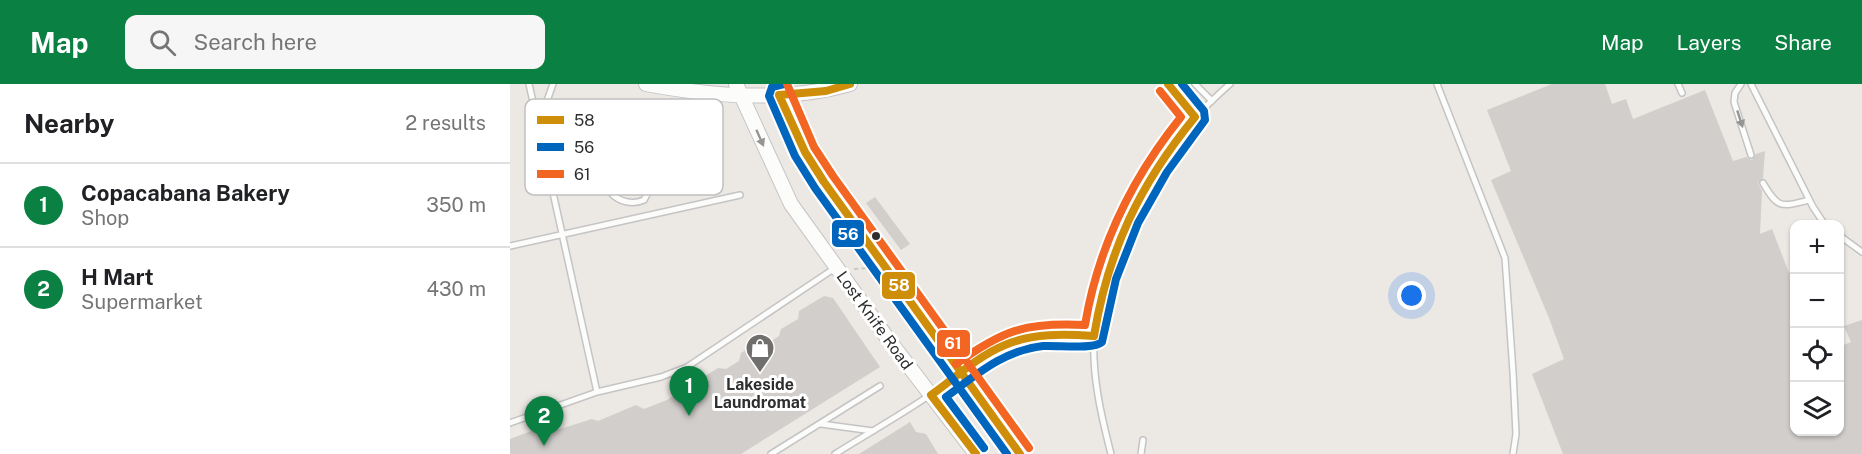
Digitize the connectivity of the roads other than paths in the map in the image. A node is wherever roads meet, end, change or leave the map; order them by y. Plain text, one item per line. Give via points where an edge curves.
1 (529, 84) edge
2 (553, 84) edge
3 (646, 84) edge
4 (850, 84) edge
5 (1168, 84) edge
6 (1195, 84) edge
7 (1230, 84) edge
8 (1438, 84) edge
9 (1678, 84) edge
10 (1741, 84) edge
11 (1751, 84) edge
12 (738, 89) edge
13 (778, 89) edge
14 (1682, 93) dead end
15 (532, 99) edge
16 (548, 99) edge
17 (1212, 101) junction
18 (1195, 117) junction
19 (1751, 155) dead end
20 (1763, 183) dead end
21 (553, 195) edge
22 (613, 195) edge
23 (647, 195) edge
24 (740, 195) dead end
25 (1809, 200) junction
26 (1822, 220) edge
27 (562, 234) junction
28 (1844, 239) edge
29 (510, 246) edge
30 (1862, 252) edge
31 (837, 267) junction
32 (1094, 336) junction
33 (962, 373) junction
34 (880, 386) dead end
35 (597, 392) junction
36 (931, 395) junction
37 (510, 423) edge
38 (820, 424) junction
39 (873, 431) junction
40 (1143, 440) dead end
41 (771, 454) edge
42 (835, 454) edge
43 (976, 454) edge
44 (1020, 454) edge
45 (1110, 454) edge
46 (1141, 454) edge
47 (1513, 454) edge

1 - 15 lane
2 - 16 lane
3 - 12 street
4 - 13 street via 826,91
5 - 18 lane
6 - 17 lane
7 - 17 lane
8 - 47 lane via 1505,258 1516,434
9 - 14 lane
10 -> 19 lane via 1734,102
11 - 25 lane
12 - 13 street
12 -> 31 street, Lost Knife Road via 791,204
13 - 33 street via 805,152 824,182
17 - 18 lane
18 - 32 lane via 1178,137 1128,218 1109,263
20 - 25 lane via 1775,202 1782,205
21 - 27 lane
22 - 23 lane via 632,203 644,200
24 - 27 lane
25 - 26 lane
27 - 29 lane
27 - 35 lane
28 - 30 lane
31 - 35 lane via 687,367
31 - 36 street, Lost Knife Road
32 - 33 lane via 1067,334 1017,341
32 - 45 lane via 1095,380
33 - 36 lane
33 - 44 street
34 - 38 lane
35 - 37 lane
36 - 39 lane
36 - 43 street, Lost Knife Road
38 - 39 lane
38 - 41 lane
39 - 42 lane
40 - 46 lane

